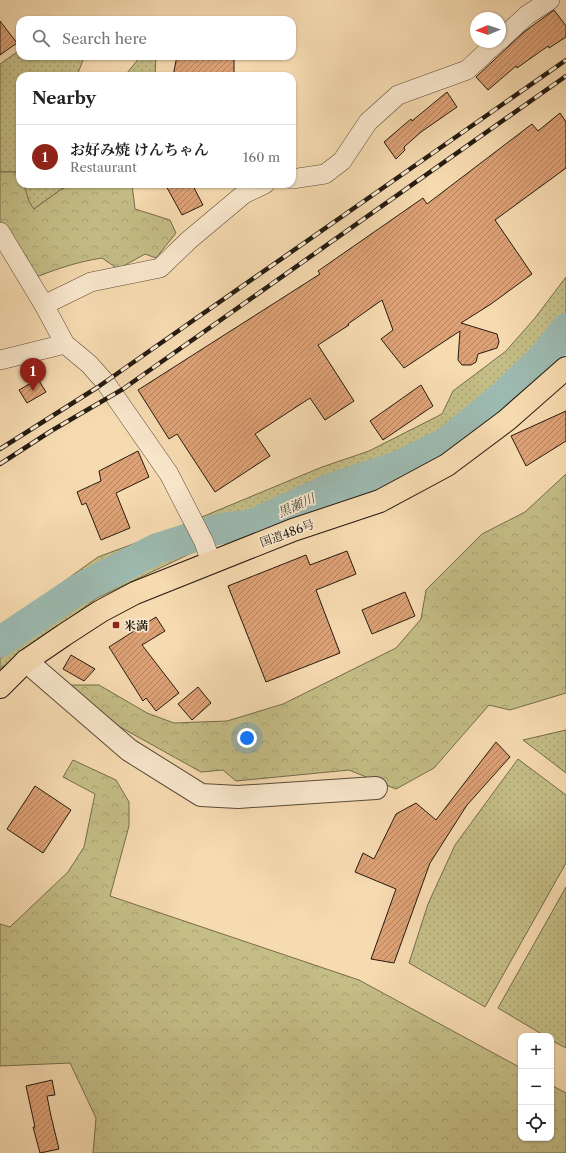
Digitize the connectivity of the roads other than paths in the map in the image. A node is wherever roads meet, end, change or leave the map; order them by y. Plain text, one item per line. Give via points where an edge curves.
1 (550, 0) edge
2 (506, 34) edge
3 (491, 48) edge
4 (296, 178) edge
5 (257, 188) edge
6 (0, 232) edge
7 (44, 305) junction
8 (65, 344) junction
9 (0, 360) edge
10 (566, 368) edge
11 (211, 562) junction
12 (26, 662) junction
13 (1, 685) edge
14 (376, 788) dead end

1 - 2 street via 527,15
3 - 4 street via 467,70 398,95 368,122 342,161 325,174
5 - 7 street via 244,194 160,268 90,282
6 - 7 street
7 - 8 street
8 - 9 street
8 - 11 street via 89,364 105,382 169,474 204,542
10 - 11 highway, 国道486号 via 507,420 446,465 415,482 380,501 293,530
11 - 12 highway, 国道486号 via 136,593 101,611
12 - 13 highway, 国道486号
12 - 14 street via 129,750 200,795 238,797

